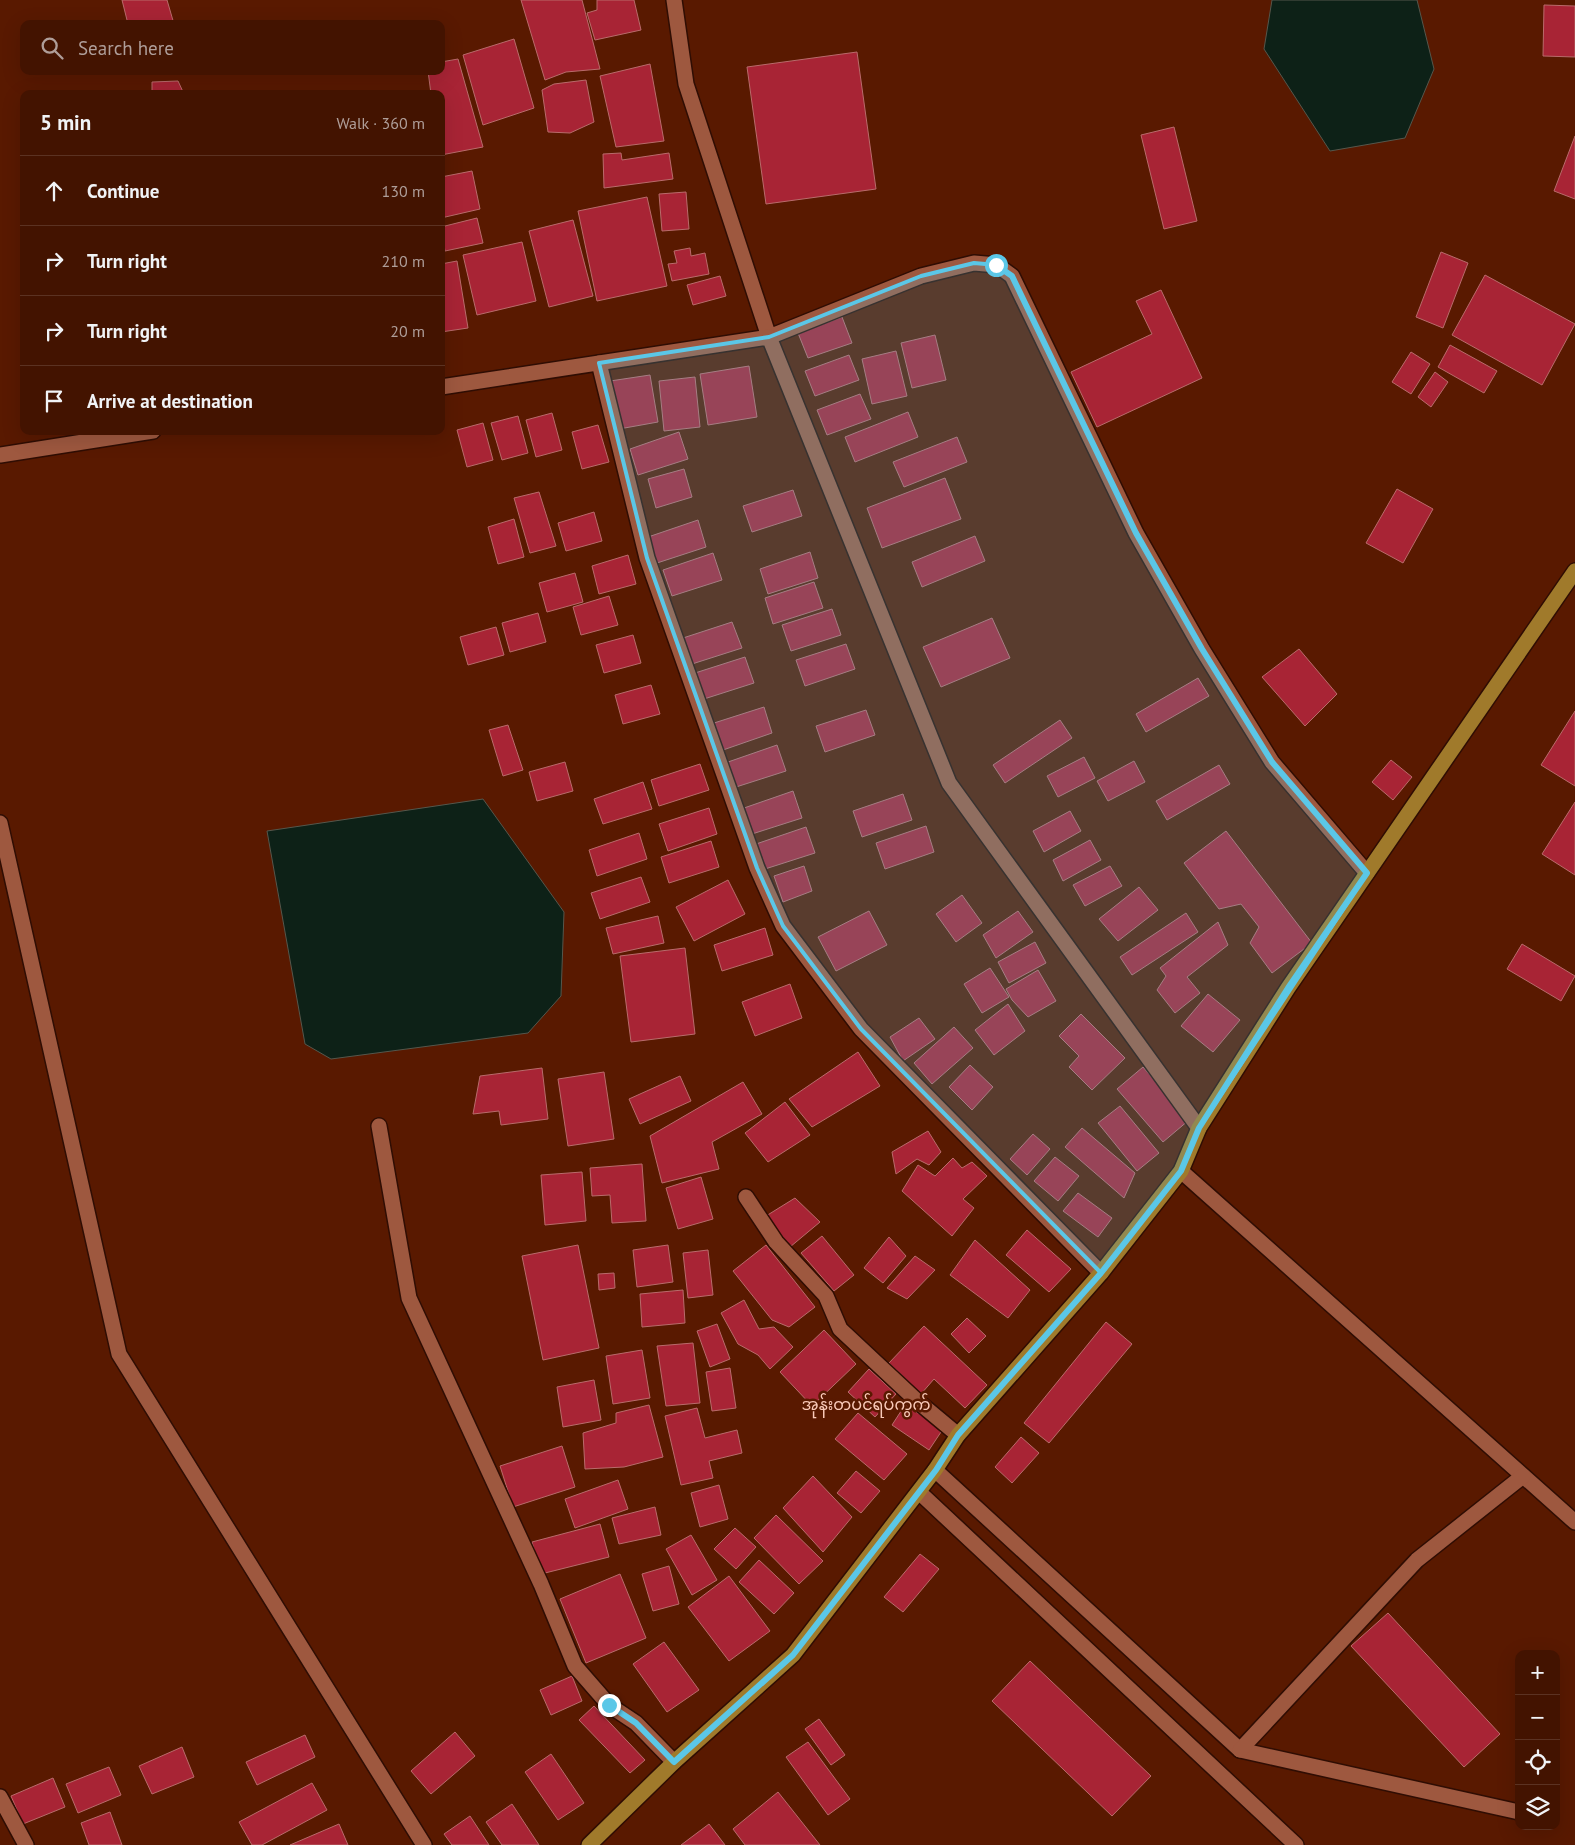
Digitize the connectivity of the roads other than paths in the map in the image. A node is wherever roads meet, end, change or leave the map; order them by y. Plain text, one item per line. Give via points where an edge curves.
1 (674, 0) edge
2 (769, 336) junction
3 (599, 363) junction
4 (445, 386) edge
5 (128, 435) edge
6 (0, 455) edge
7 (1575, 571) edge
8 (0, 823) edge
9 (1367, 873) junction
10 (379, 1126) dead end
11 (1199, 1128) junction
12 (1181, 1171) junction
13 (746, 1197) dead end
14 (1101, 1273) junction
15 (958, 1435) junction
16 (936, 1470) junction
17 (1523, 1476) junction
18 (919, 1492) junction
19 (1575, 1522) edge
20 (1240, 1750) junction
21 (674, 1762) junction
22 (0, 1796) edge
23 (1515, 1811) edge
24 (26, 1845) edge
25 (424, 1845) edge
26 (589, 1845) edge
27 (1296, 1845) edge

1 - 2 street via 686,84
2 - 3 street
2 - 9 street via 920,276 974,263 996,265 1012,276 1136,533 1202,649 1272,762
2 - 11 street via 950,782
3 - 4 street
3 - 14 street via 647,558 750,850 783,926 861,1029
5 - 6 street
7 - 9 main road
8 - 25 street via 119,1354
9 - 11 main road via 1288,988
10 - 21 street via 408,1298 541,1584 575,1666 609,1705 636,1723
11 - 12 main road
12 - 14 main road
12 - 17 street
13 - 15 street via 776,1242 826,1296 840,1329
14 - 15 main road
15 - 16 main road
16 - 18 main road
16 - 20 street
17 - 19 street
17 - 20 street via 1416,1560
18 - 21 main road via 793,1655
18 - 27 street
20 - 23 street
21 - 26 main road
22 - 24 street

